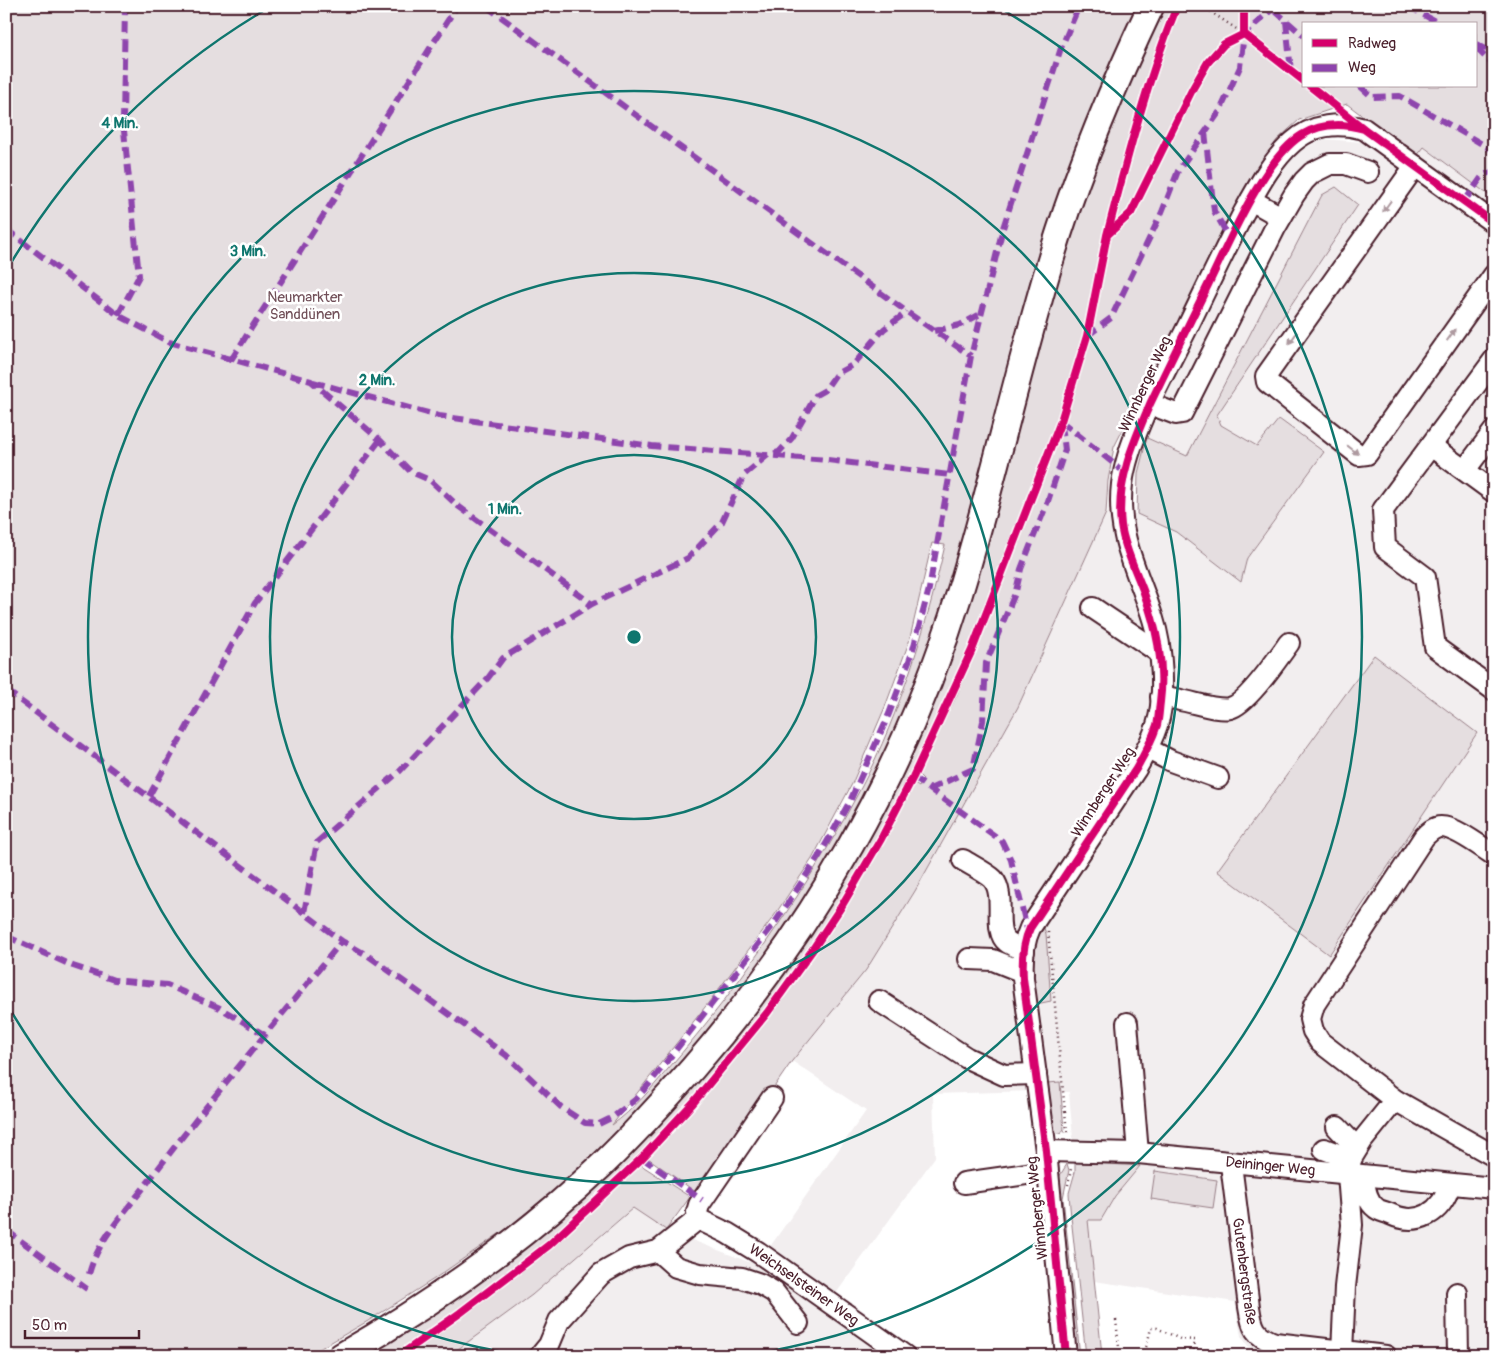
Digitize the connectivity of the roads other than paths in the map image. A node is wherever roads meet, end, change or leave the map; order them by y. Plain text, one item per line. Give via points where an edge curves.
1 (1151, 6) edge
2 (1415, 166) junction
3 (1368, 172) dead end
4 (1251, 200) junction
5 (1281, 217) junction
6 (1494, 223) edge
7 (1494, 275) edge
8 (1494, 360) edge
9 (1150, 404) junction
10 (1494, 431) edge
11 (1431, 446) junction
12 (1465, 470) junction
13 (1494, 492) edge
14 (1093, 608) dead end
15 (1289, 643) dead end
16 (1160, 653) junction
17 (1494, 690) edge
18 (1161, 698) junction
19 (1148, 749) junction
20 (1218, 778) dead end
21 (1494, 855) edge
22 (963, 860) dead end
23 (1024, 951) junction
24 (970, 959) dead end
25 (1023, 972) junction
26 (879, 1001) dead end
27 (1127, 1023) dead end
28 (1036, 1074) junction
29 (772, 1098) dead end
30 (1396, 1100) junction
31 (1337, 1127) dead end
32 (1324, 1149) dead end
33 (1138, 1154) junction
34 (1494, 1156) edge
35 (1046, 1161) junction
36 (1231, 1164) junction
37 (1355, 1164) junction
38 (964, 1183) dead end
39 (1450, 1184) junction
40 (1494, 1188) edge
41 (698, 1219) junction
42 (658, 1251) junction
43 (1457, 1293) dead end
44 (798, 1323) dead end
45 (1342, 1352) junction
46 (341, 1356) edge
47 (540, 1356) edge
48 (906, 1356) edge
49 (1066, 1356) edge
50 (1386, 1356) edge
51 (1458, 1356) edge

1 - 46 main road via 1086,154 1060,230 974,544 936,662 880,791 827,888 740,1012 665,1100 601,1165 477,1267
2 - 4 street, Winnberger Weg via 1364,129 1332,125 1310,130 1278,157
2 - 6 street
2 -> 7 street via 1266,376 1267,382 1359,456 1367,454
3 - 5 street via 1339,163 1321,167 1304,181
4 - 5 street
4 - 9 street, Winnberger Weg
5 - 9 street via 1182,413 1176,414
8 - 11 street
9 - 16 street, Winnberger Weg via 1124,472 1120,504 1125,541 1154,621
10 - 12 street
11 - 12 street
11 - 17 street via 1383,510 1384,547 1426,577 1435,647
12 - 13 street
14 - 16 street
15 - 18 street via 1256,686 1241,702 1229,708
16 - 18 street, Winnberger Weg
18 - 19 street, Winnberger Weg via 1158,723
19 - 20 street
19 - 23 street, Winnberger Weg via 1044,906 1028,934
21 - 30 street via 1450,828 1431,830 1314,1005 1310,1019 1320,1042
22 - 23 street via 993,880 998,892 1000,933 1007,942
23 - 25 street, Winnberger Weg
24 - 25 street via 993,960
25 - 28 street, Winnberger Weg
26 - 28 street via 967,1058 1004,1075
27 - 33 street
28 - 35 street, Winnberger Weg
29 - 41 street via 699,1204
30 - 34 street
30 - 37 street
31 - 37 street
32 - 37 street
33 - 35 street, Deininger Weg via 1068,1152
33 - 36 street, Deininger Weg
35 - 38 street, Deininger Weg
35 - 49 street, Winnberger Weg
36 - 37 street, Deininger Weg
36 - 45 street, Gutenbergstraße via 1248,1308 1257,1334 1275,1343
37 - 39 street, Deininger Weg
37 - 39 street via 1375,1208 1396,1217 1412,1219 1429,1215 1440,1205
37 - 45 street
39 - 40 street, Deininger Weg
41 - 42 street
41 - 48 street, Weichselsteiner Weg via 758,1252
42 - 44 street via 676,1267 760,1284 774,1292
42 - 47 street via 629,1258 601,1274 559,1321 549,1345
43 - 51 street
45 - 50 street, Gutenbergstraße

